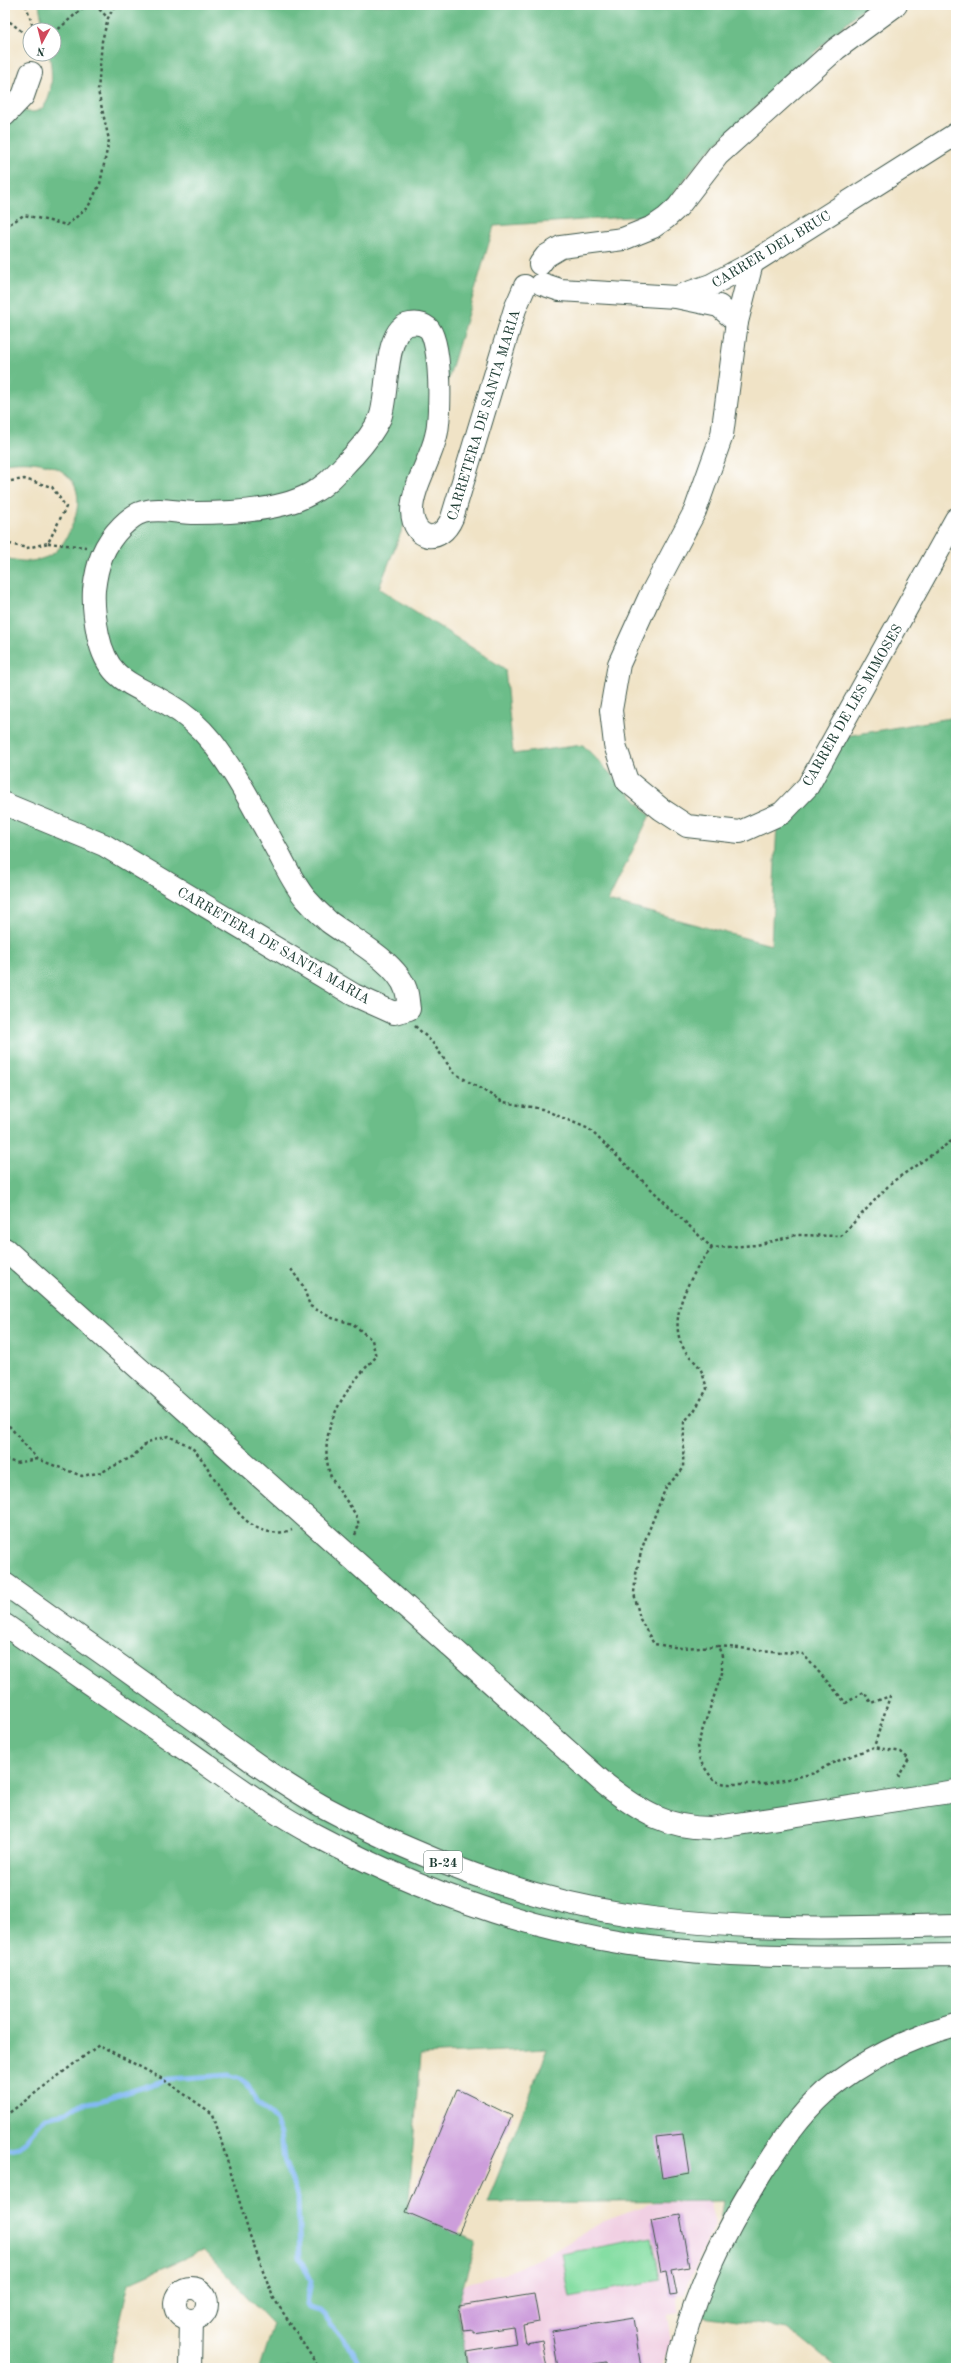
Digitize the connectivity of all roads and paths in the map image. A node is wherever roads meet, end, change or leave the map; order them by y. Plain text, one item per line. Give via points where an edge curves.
1 (26, 5) edge
2 (86, 5) edge
3 (95, 5) edge
4 (115, 5) edge
5 (896, 5) edge
6 (5, 18) edge
7 (108, 18) junction
8 (31, 22) edge
9 (62, 25) edge
10 (22, 32) edge
11 (31, 73) dead end
12 (5, 115) edge
13 (956, 134) edge
14 (5, 227) edge
15 (752, 263) junction
16 (535, 278) junction
17 (676, 297) junction
18 (737, 322) junction
19 (5, 482) edge
20 (956, 519) edge
21 (5, 543) edge
22 (48, 543) junction
23 (103, 548) junction
24 (5, 804) edge
25 (400, 1012) junction
26 (956, 1138) edge
27 (712, 1248) junction
28 (5, 1249) edge
29 (291, 1269) dead end
30 (5, 1421) edge
31 (5, 1459) edge
32 (37, 1459) junction
33 (313, 1522) junction
34 (345, 1551) junction
35 (5, 1584) edge
36 (5, 1625) edge
37 (718, 1646) junction
38 (874, 1747) junction
39 (895, 1783) dead end
40 (956, 1791) edge
41 (956, 1925) edge
42 (956, 1955) edge
43 (956, 2025) edge
44 (5, 2116) edge
45 (191, 2320) dead end
46 (190, 2368) edge
47 (319, 2368) edge
48 (677, 2368) edge

1 - 8 path
2 - 9 path
3 - 7 path
4 - 7 path
5 - 16 main road, CARRETERA DE SANTA MARIA via 836,49 718,155 678,207 666,218 653,227 624,239 561,246 546,256
6 - 10 path
7 - 14 path via 102,41 98,91 109,140 100,184 88,208 68,225 24,215
11 - 12 main road via 23,96
13 - 15 main road, CARRER DEL BRUC
15 - 17 main road, CARRER DEL BRUC via 711,285
15 - 18 main road, CARRER DE LES MIMOSES
16 - 17 main road, CARRER DEL BRUC via 560,290
16 - 23 main road, CARRETERA DE SANTA MARIA via 515,309 452,518 439,535 433,537 418,531 413,517 413,503 437,433 439,406 434,335 421,324 411,323 399,329 392,343 380,419 359,449 323,487 286,504 235,511 143,512 130,519
17 - 18 main road via 719,306
18 - 20 main road, CARRER DE LES MIMOSES via 722,435 695,512 649,598 619,664 611,710 615,745 627,781 687,826 740,832 782,813 808,786
19 - 22 path via 24,479 52,486 66,507
21 - 22 path via 27,548
22 - 23 path
23 - 25 main road, CARRETERA DE SANTA MARIA via 96,574 94,614 102,652 110,668 135,689 168,704 194,722 211,741 239,779 304,896 326,919 393,969 406,989 409,1009
24 - 25 main road, CARRETERA DE SANTA MARIA via 104,845 354,994 394,1013
25 - 27 path via 432,1042 454,1073 503,1102 542,1109 589,1129
26 - 27 path via 892,1182 840,1236 796,1235 757,1245
27 - 37 path via 697,1266 679,1310 679,1331 683,1349 700,1369 707,1389 684,1422 683,1469 666,1487 649,1529 642,1548 634,1592 640,1619 654,1644 681,1648
28 - 33 main road
29 - 34 path via 303,1286 310,1306 332,1318 353,1324 372,1340 376,1357 338,1404 329,1425 327,1438 330,1474 358,1520 358,1530
30 - 32 path
31 - 32 path via 16,1463
32 - 33 path via 82,1476 102,1472 132,1457 148,1442 168,1436 194,1449 233,1507 252,1526 272,1532 290,1531
33 - 34 main road
34 - 40 main road via 606,1785 642,1811 660,1820 692,1828 730,1826
35 - 41 main road, B-24 via 246,1756 320,1805 393,1842 472,1874 561,1900 637,1916 739,1926
36 - 42 main road, B-24 via 235,1784 314,1834 389,1871 462,1902 553,1928 644,1946 738,1955
37 - 38 path via 803,1654 846,1703 864,1692 871,1703 890,1696
37 - 38 path via 722,1656 722,1673 697,1746 700,1761 714,1781 726,1784 766,1784 814,1774 830,1764
38 - 39 path via 901,1752 909,1759
43 - 48 main road via 871,2060 825,2093 797,2122 779,2146 718,2245 698,2297
44 - 47 path via 99,2046 161,2078 213,2114 249,2234 273,2297
45 - 46 main road

